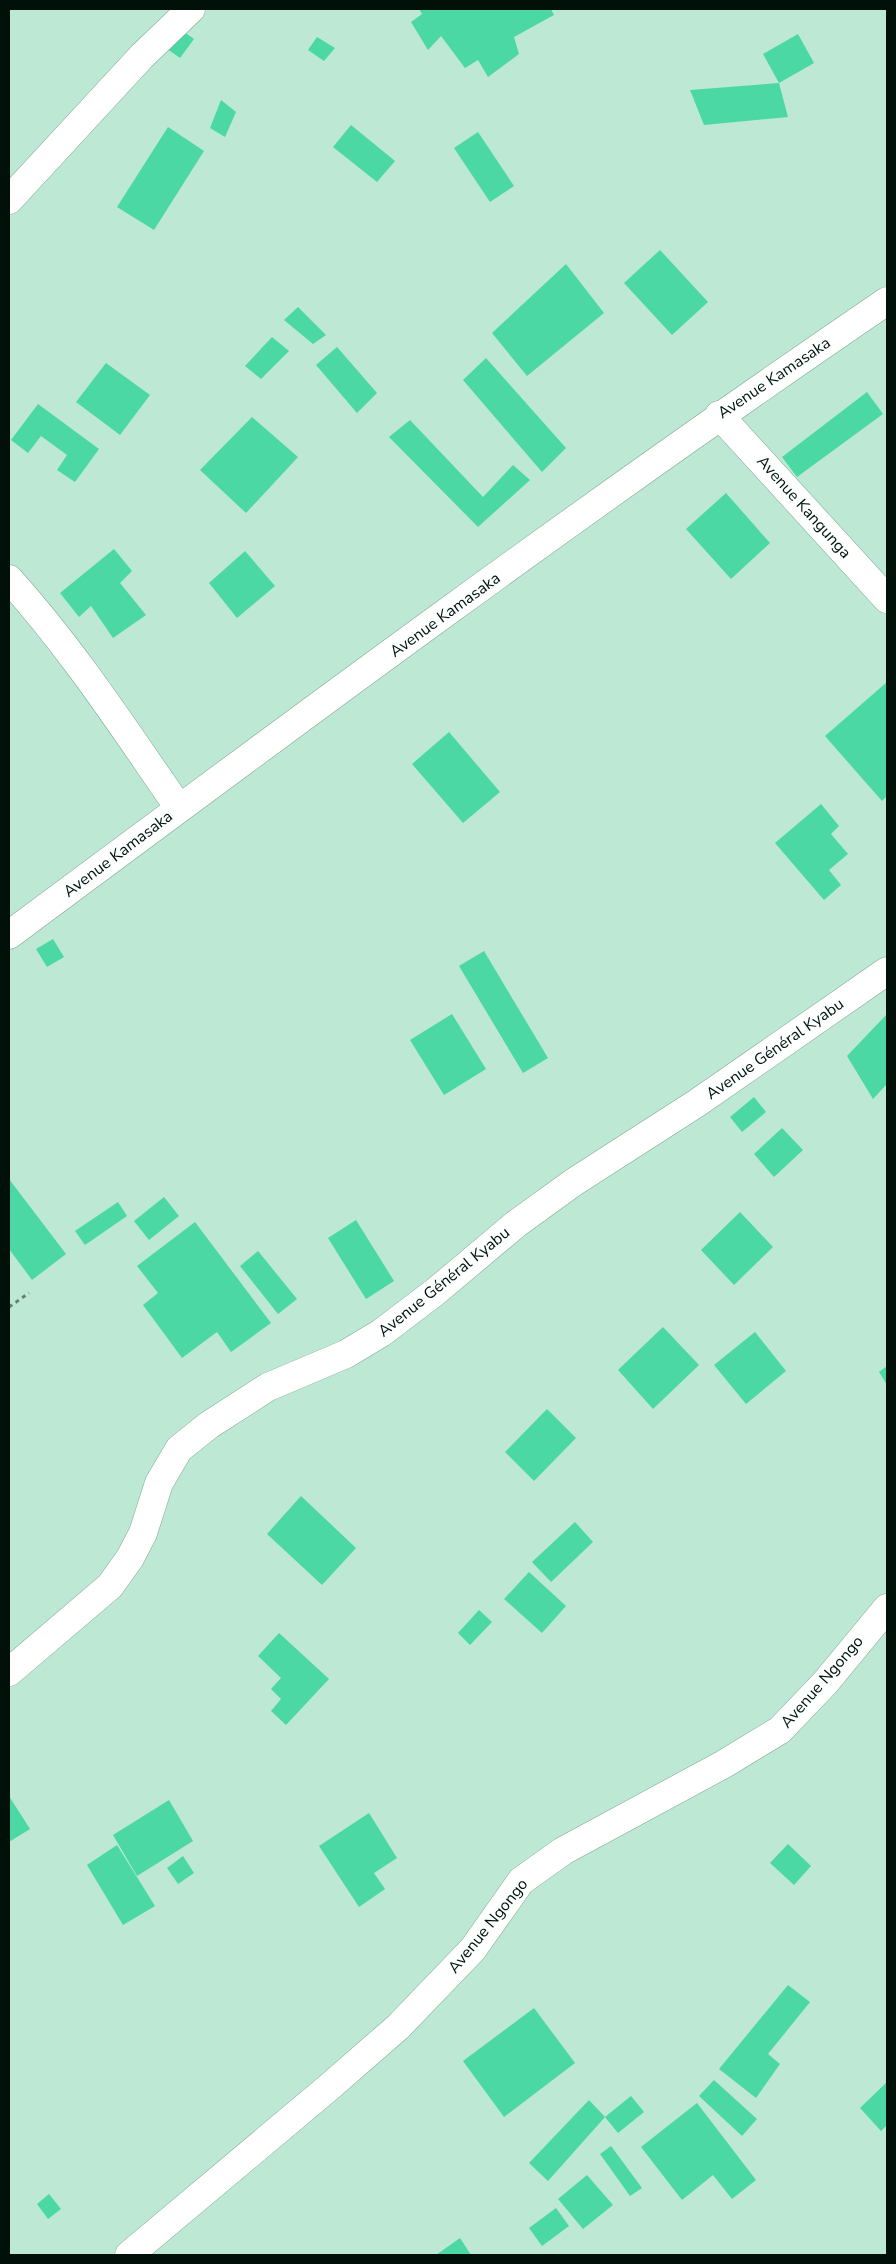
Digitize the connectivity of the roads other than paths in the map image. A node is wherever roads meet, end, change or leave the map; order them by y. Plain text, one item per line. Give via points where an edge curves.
1 (191, 9) edge
2 (9, 200) edge
3 (887, 301) edge
4 (719, 415) junction
5 (9, 579) edge
6 (887, 599) edge
7 (179, 808) junction
8 (9, 935) edge
9 (887, 971) edge
10 (887, 1608) edge
11 (9, 1672) edge
12 (128, 2255) edge

1 - 2 street via 142,56
3 - 4 street, Avenue Kamasaka
4 - 6 street, Avenue Kangunga
4 - 7 street, Avenue Kamasaka
5 - 7 street via 91,681
7 - 8 street, Avenue Kamasaka
9 - 11 street, Avenue Général Kyabu via 697,1103 574,1182 516,1224 381,1334 346,1354 268,1387 209,1425 179,1449 159,1483 143,1533 110,1586
10 - 12 street, Avenue Ngongo via 825,1683 780,1730 716,1769 563,1851 521,1881 473,1949 398,2027

